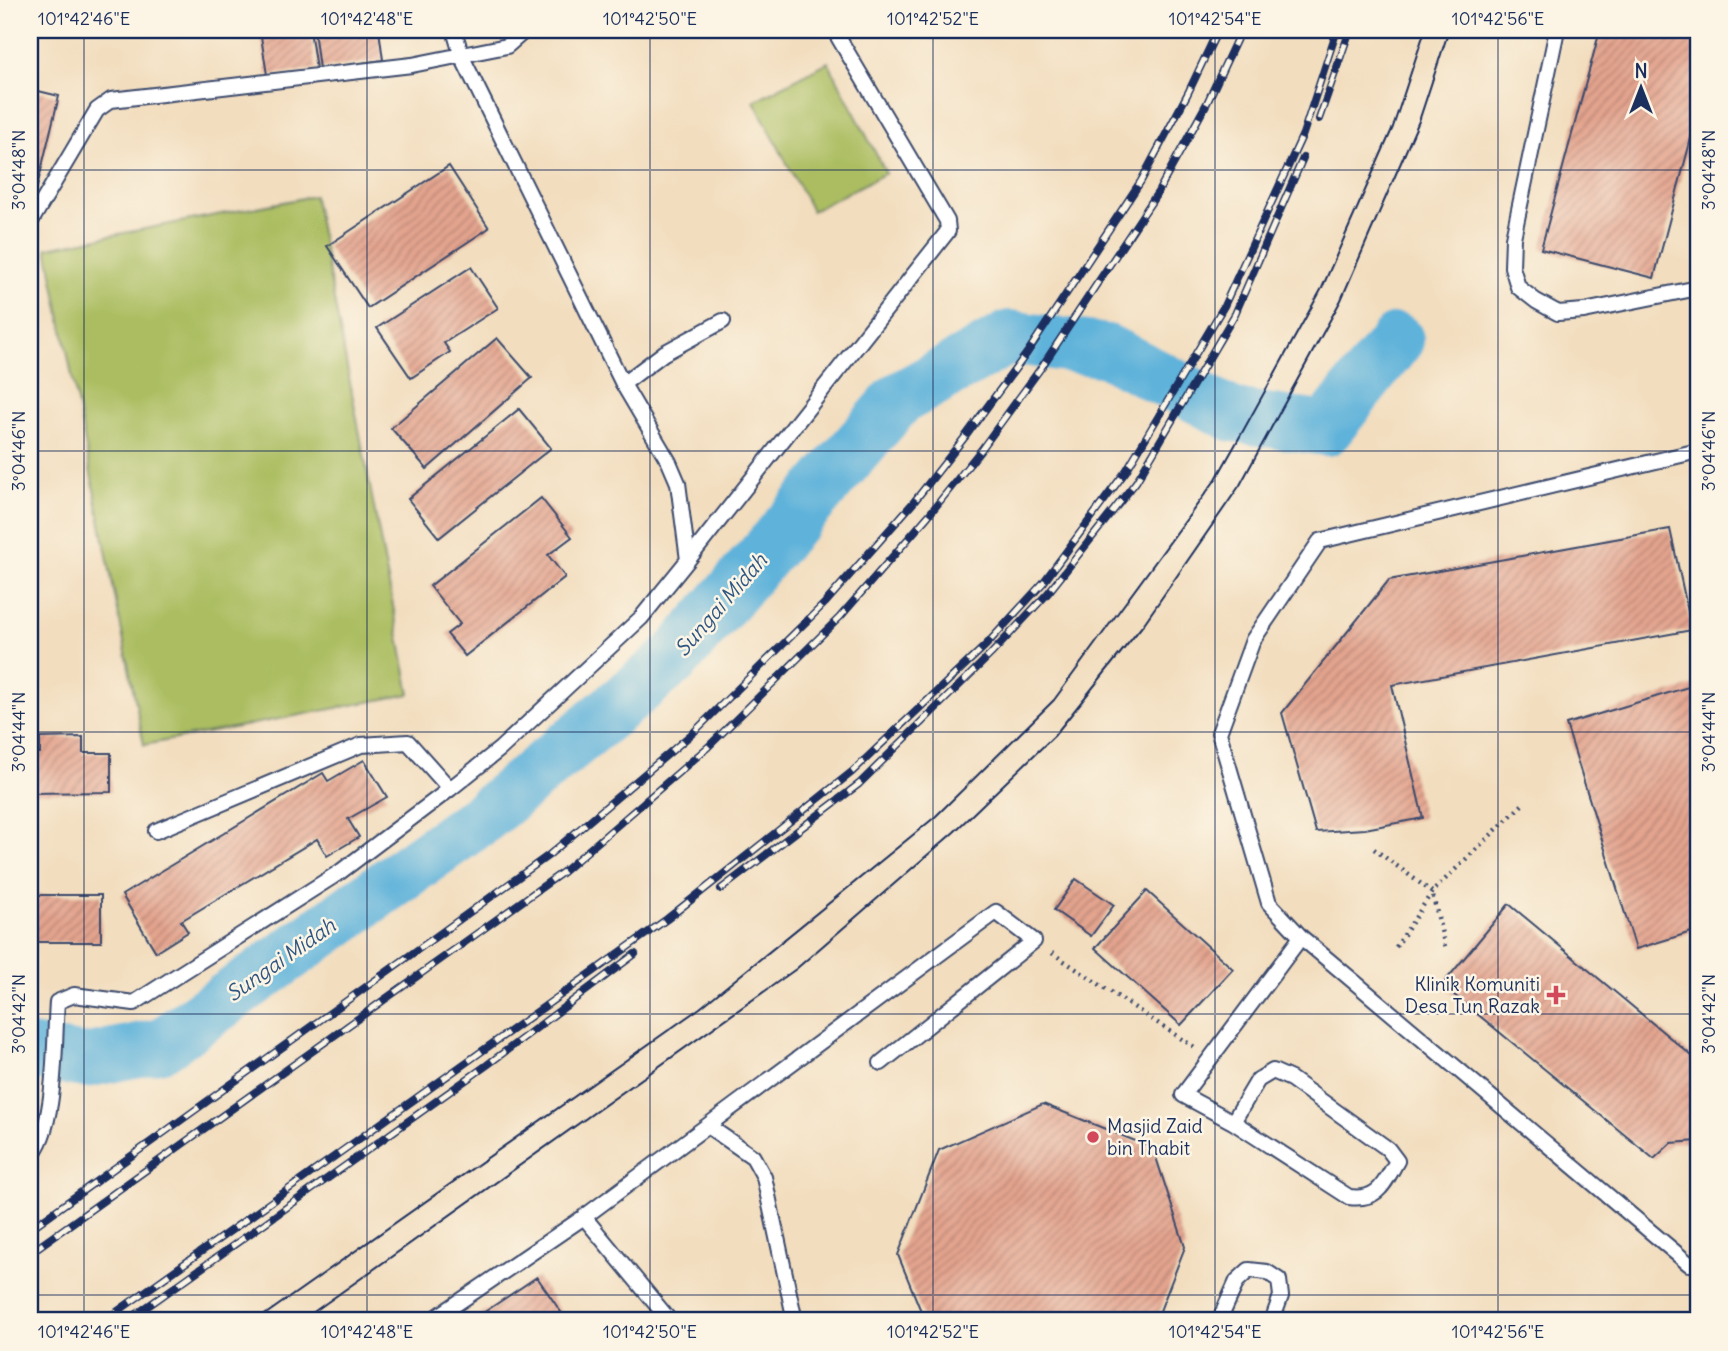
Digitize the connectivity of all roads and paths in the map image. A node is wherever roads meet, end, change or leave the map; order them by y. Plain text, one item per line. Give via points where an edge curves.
1 (454, 30) edge
2 (522, 30) edge
3 (834, 30) edge
4 (1558, 30) edge
5 (462, 57) junction
6 (30, 223) edge
7 (1698, 288) edge
8 (723, 321) dead end
9 (623, 384) junction
10 (1698, 452) edge
11 (688, 560) junction
12 (450, 789) junction
13 (1525, 802) dead end
14 (156, 831) dead end
15 (1374, 849) dead end
16 (1432, 892) junction
17 (1301, 937) junction
18 (1034, 941) junction
19 (1396, 947) dead end
20 (1446, 951) dead end
21 (1210, 1058) junction
22 (881, 1063) dead end
23 (1233, 1122) junction
24 (708, 1126) junction
25 (30, 1156) edge
26 (584, 1217) junction
27 (1698, 1263) edge
28 (431, 1321) edge
29 (670, 1321) edge
30 (796, 1321) edge
31 (1219, 1321) edge
32 (1272, 1321) edge

1 - 5 lane
2 - 5 lane via 507,46
3 - 11 lane via 947,221 948,231
4 - 7 lane via 1513,238 1512,267 1518,286 1558,313
5 - 6 lane via 111,100 97,110
5 - 9 lane
8 - 9 lane via 664,353
9 - 11 lane via 678,483
10 - 17 lane via 1320,541 1253,640 1219,733 1269,903
11 - 12 lane via 641,618 500,749
12 - 14 lane via 408,742 361,746
12 - 25 lane via 340,872 134,1003 74,995 57,1002 49,1119
13 - 16 path
15 - 16 path
16 - 19 path
16 - 20 path
17 - 21 lane
17 - 27 lane via 1689,1264
18 - 21 path
18 - 22 lane
18 - 24 lane via 996,912
21 - 23 lane via 1183,1095
23 - 23 lane via 1349,1197 1364,1199 1378,1191 1397,1161 1388,1149 1291,1079 1272,1071 1258,1080
24 - 26 lane
24 - 30 lane via 753,1157 764,1177
26 - 28 lane
26 - 29 lane
31 - 32 lane via 1237,1281 1249,1270 1267,1272 1279,1280 1281,1296

